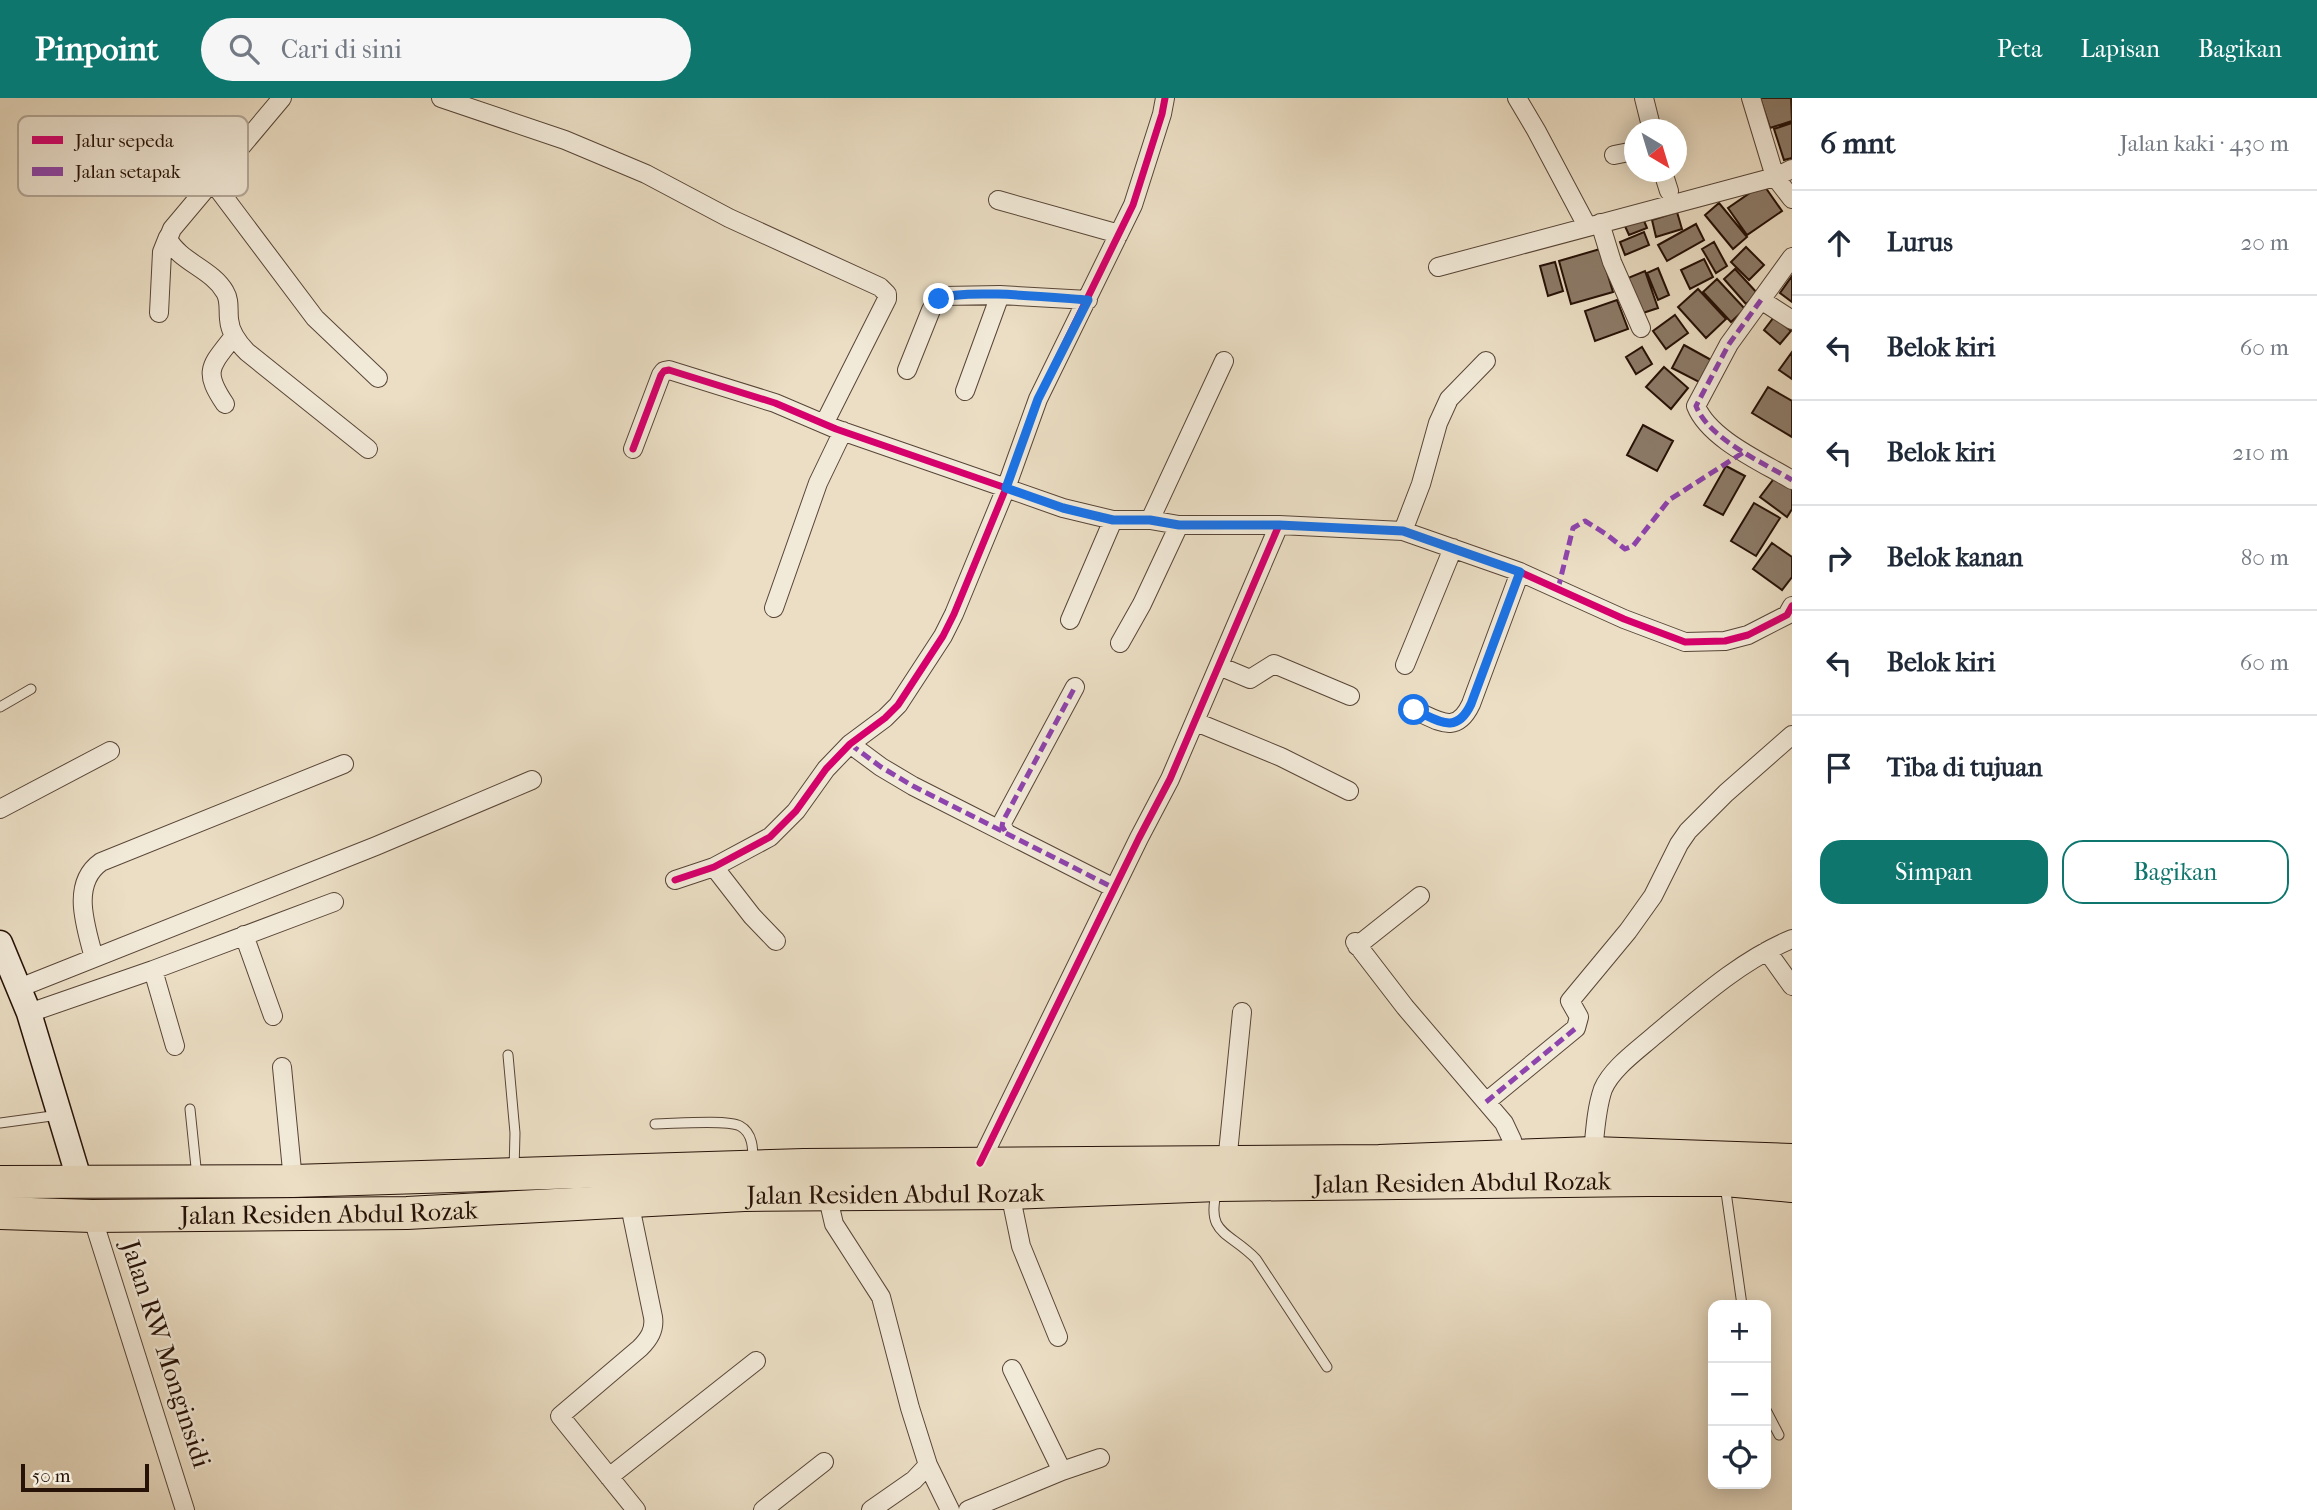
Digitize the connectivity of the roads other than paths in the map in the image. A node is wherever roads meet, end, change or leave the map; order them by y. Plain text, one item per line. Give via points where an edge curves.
1 (282, 98) edge
2 (441, 98) edge
3 (1165, 98) edge
4 (1517, 98) edge
5 (1644, 98) edge
6 (1751, 98) edge
7 (1649, 119) edge
8 (248, 138) edge
9 (1624, 153) edge
10 (1614, 155) dead end
11 (1792, 169) edge
12 (1775, 177) junction
13 (1666, 182) edge
14 (1669, 191) dead end
15 (200, 196) edge
16 (223, 196) edge
17 (998, 200) dead end
18 (1792, 200) edge
19 (1594, 224) junction
20 (1119, 234) junction
21 (168, 237) junction
22 (1792, 257) edge
23 (1438, 267) dead end
24 (1000, 295) junction
25 (1088, 300) junction
26 (1761, 300) junction
27 (159, 313) dead end
28 (1792, 320) edge
29 (1641, 328) dead end
30 (234, 336) junction
31 (1224, 361) dead end
32 (1486, 361) dead end
33 (907, 370) dead end
34 (378, 377) dead end
35 (964, 391) dead end
36 (225, 404) dead end
37 (832, 427) junction
38 (368, 449) dead end
39 (633, 449) dead end
40 (1792, 480) edge
41 (1006, 488) junction
42 (1113, 520) junction
43 (1150, 520) junction
44 (1179, 525) junction
45 (1279, 525) junction
46 (1403, 531) junction
47 (1453, 548) junction
48 (1520, 572) junction
49 (774, 608) dead end
50 (1790, 613) edge
51 (1070, 620) dead end
52 (1121, 643) dead end
53 (1405, 665) dead end
54 (1219, 666) junction
55 (1075, 687) dead end
56 (32, 689) dead end
57 (1350, 696) dead end
58 (0, 706) edge
59 (1414, 710) dead end
60 (1196, 722) junction
61 (1792, 735) edge
62 (850, 744) junction
63 (110, 751) dead end
64 (344, 764) dead end
65 (532, 779) dead end
66 (1349, 790) dead end
67 (0, 809) edge
68 (1005, 831) junction
69 (714, 867) junction
70 (675, 880) dead end
71 (1114, 888) junction
72 (1420, 896) dead end
73 (334, 902) dead end
74 (244, 935) junction
75 (1792, 939) edge
76 (776, 941) dead end
77 (0, 943) edge
78 (1767, 951) junction
79 (94, 958) junction
80 (153, 970) junction
81 (1792, 986) edge
82 (19, 988) junction
83 (1242, 1012) dead end
84 (29, 1013) junction
85 (273, 1016) dead end
86 (175, 1046) dead end
87 (508, 1055) dead end
88 (282, 1066) dead end
89 (1486, 1102) junction
90 (190, 1109) dead end
91 (60, 1115) junction
92 (0, 1123) edge
93 (655, 1124) dead end
94 (1593, 1153) junction
95 (1516, 1155) junction
96 (1792, 1160) edge
97 (980, 1163) junction
98 (753, 1167) junction
99 (1222, 1173) junction
100 (513, 1176) junction
101 (1724, 1180) junction
102 (197, 1181) junction
103 (293, 1181) junction
104 (0, 1182) edge
105 (80, 1182) junction
106 (1792, 1186) edge
107 (1010, 1193) junction
108 (827, 1194) junction
109 (629, 1201) junction
110 (0, 1213) edge
111 (92, 1216) junction
112 (1741, 1300) edge
113 (1058, 1337) dead end
114 (756, 1361) dead end
115 (1327, 1367) dead end
116 (1012, 1369) dead end
117 (1771, 1420) edge
118 (1779, 1435) dead end
119 (1100, 1458) dead end
120 (824, 1462) dead end
121 (928, 1465) junction
122 (1062, 1471) junction
123 (609, 1477) junction
124 (185, 1510) edge
125 (636, 1510) edge
126 (763, 1510) edge
127 (871, 1510) edge
128 (950, 1510) edge
129 (968, 1510) edge

1 - 8 street
2 - 37 street via 646,174 729,218 880,287 887,299
3 - 20 street via 1133,205
4 - 19 street
5 - 7 street
6 - 12 street
9 - 10 street
11 - 12 street
12 - 18 street
12 - 19 street
13 - 14 street
15 - 21 street
16 - 34 street via 315,318
17 - 20 street
19 - 23 street
19 - 29 street
20 - 25 street
21 - 27 street via 162,253
21 - 30 street via 177,251 225,291
22 - 26 street
24 - 25 street
24 - 33 street via 939,299
24 - 35 street
25 - 41 street via 1038,399
26 - 28 street
26 - 40 street via 1729,344 1696,405 1716,432
30 - 36 street via 211,370 215,389
30 - 38 street via 247,352
31 - 43 street
32 - 46 street via 1449,398
37 - 39 street via 775,403 667,369
37 - 41 street
37 - 49 street via 818,483
41 - 42 street
41 - 62 street via 943,636 898,705
42 - 43 street
42 - 51 street
43 - 44 street
44 - 45 street
44 - 52 street
45 - 46 street
45 - 54 street
46 - 47 street
47 - 48 street
47 - 53 street
48 - 50 street via 1685,642 1736,638
48 - 59 street via 1463,718 1447,724
54 - 57 street via 1250,679 1274,664
54 - 60 street
55 - 68 street via 1003,821
56 - 58 lane
60 - 66 street
60 - 71 street
61 - 89 street via 1726,793 1678,844 1653,896 1570,1001 1579,1017 1576,1028
62 - 68 street via 913,786
62 - 69 street via 770,838
63 - 67 street
64 - 79 street via 94,867 85,883 83,901
65 - 79 street
68 - 71 street
69 - 70 street
69 - 76 street
71 - 97 street
72 - 89 street via 1356,944
73 - 74 street
74 - 80 street
74 - 85 street
75 - 78 street
77 - 82 street
78 - 81 street
78 - 94 street via 1689,1007 1619,1068 1604,1088
79 - 82 street
80 - 84 street
80 - 86 street
82 - 84 street
83 - 99 street
84 - 91 street
87 - 100 lane via 515,1133
88 - 103 street
89 - 95 street via 1504,1123
90 - 102 lane
91 - 92 lane
91 - 105 street
93 - 98 lane via 741,1126 751,1139
94 - 95 highway, Jalan Residen Abdul Rozak
94 - 96 highway, Jalan Residen Abdul Rozak
95 - 99 highway, Jalan Residen Abdul Rozak
97 - 98 highway, Jalan Residen Abdul Rozak
97 - 99 highway, Jalan Residen Abdul Rozak
98 - 100 highway, Jalan Residen Abdul Rozak
99 - 101 highway, Jalan Residen Abdul Rozak
99 - 107 highway, Jalan Residen Abdul Rozak
99 - 115 lane via 1212,1207 1214,1220 1256,1259
100 - 103 highway, Jalan Residen Abdul Rozak
101 - 106 highway, Jalan Residen Abdul Rozak
101 - 112 lane
102 - 103 highway, Jalan Residen Abdul Rozak
102 - 105 highway, Jalan Residen Abdul Rozak
104 - 105 highway, Jalan Residen Abdul Rozak
107 - 108 highway, Jalan Residen Abdul Rozak
107 - 113 street via 1020,1246
108 - 109 highway, Jalan Residen Abdul Rozak
108 - 121 street via 834,1224 884,1305
109 - 111 highway, Jalan Residen Abdul Rozak via 407,1213
109 - 123 street via 653,1329 640,1348 560,1416
110 - 111 highway, Jalan Residen Abdul Rozak
111 - 124 street, Jalan RW Monginsidi
114 - 123 street
116 - 122 street
117 - 118 lane
119 - 122 street
120 - 126 street
121 - 127 street
121 - 128 street
122 - 129 street
123 - 125 street

